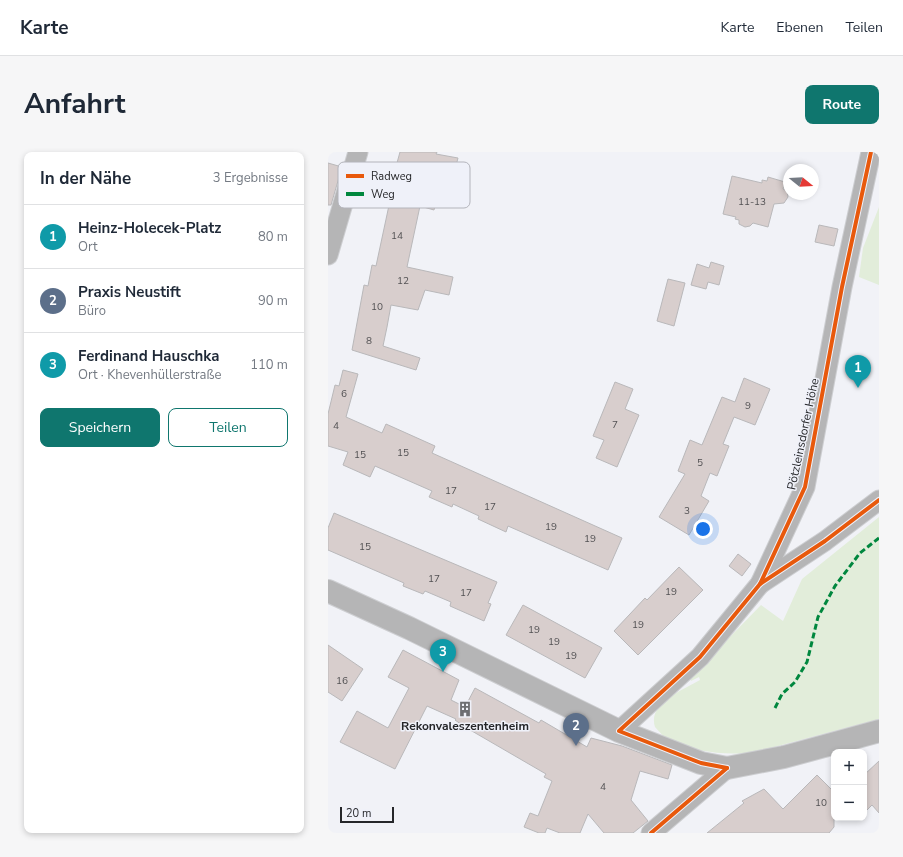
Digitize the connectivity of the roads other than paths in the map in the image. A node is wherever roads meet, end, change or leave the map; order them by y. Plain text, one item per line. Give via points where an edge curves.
1 (358, 152) edge
2 (871, 152) edge
3 (355, 162) edge
4 (342, 208) edge
5 (328, 255) edge
6 (879, 500) edge
7 (760, 584) junction
8 (328, 591) edge
9 (619, 731) junction
10 (879, 731) edge
11 (726, 768) junction
12 (651, 833) edge

1 - 3 street
2 - 7 street, Pötzleinsdorfer Höhe via 843,280 805,487
4 - 5 street
6 - 7 street via 825,541
7 - 9 street, Pötzleinsdorfer Höhe via 700,657
8 - 9 street
9 - 11 street via 701,763
10 - 11 street via 784,757
11 - 12 street

